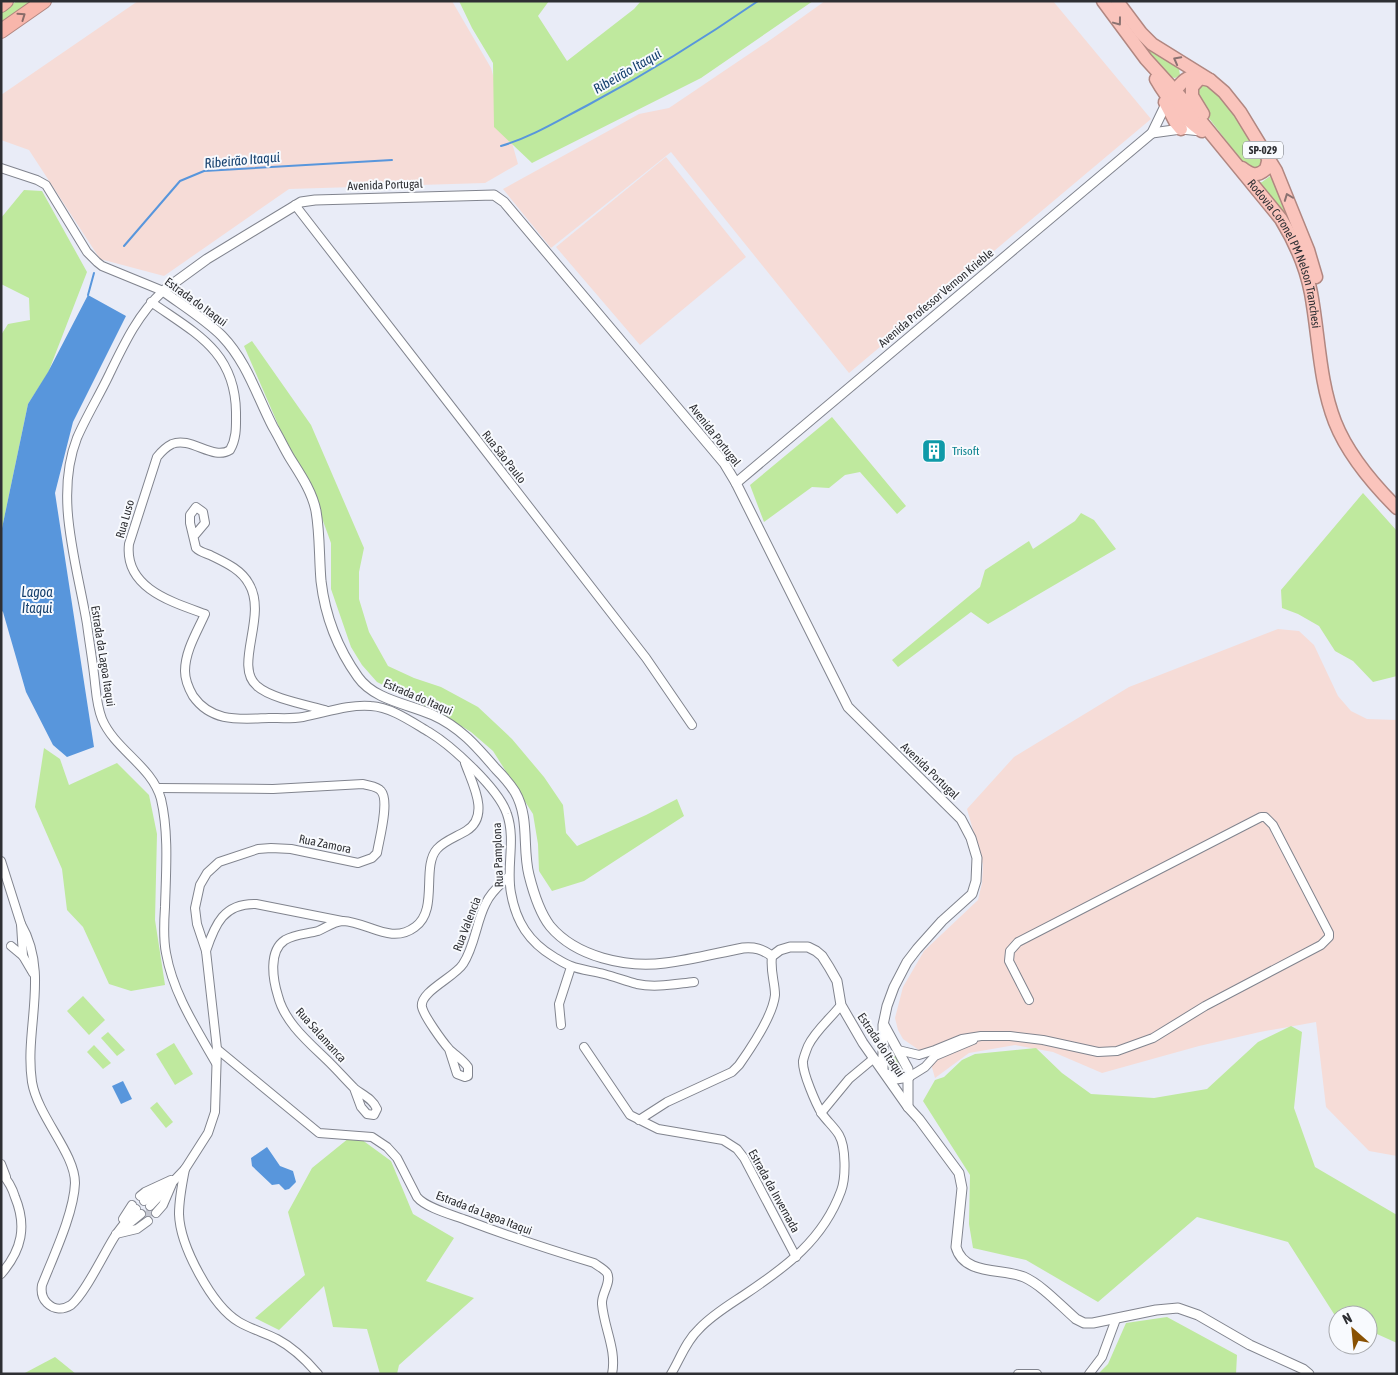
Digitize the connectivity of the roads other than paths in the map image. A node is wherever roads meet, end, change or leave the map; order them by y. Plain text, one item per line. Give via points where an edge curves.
1 (6, 1) edge
2 (44, 1) edge
3 (1103, 1) edge
4 (1117, 1) edge
5 (1, 5) edge
6 (1, 31) edge
7 (1146, 59) junction
8 (1205, 79) junction
9 (1170, 98) junction
10 (1181, 128) junction
11 (1203, 132) junction
12 (1152, 133) junction
13 (1218, 143) junction
14 (1269, 158) junction
15 (1236, 164) junction
16 (1, 168) edge
17 (295, 205) junction
18 (163, 291) junction
19 (150, 302) junction
20 (736, 483) junction
21 (1397, 498) edge
22 (1397, 508) edge
23 (194, 536) dead end
24 (326, 711) junction
25 (692, 725) dead end
26 (464, 761) junction
27 (158, 788) junction
28 (1, 861) edge
29 (508, 876) junction
30 (342, 921) junction
31 (21, 924) junction
32 (1, 942) edge
33 (32, 950) junction
34 (206, 951) junction
35 (23, 952) junction
36 (772, 956) junction
37 (571, 967) junction
38 (36, 979) junction
39 (694, 982) dead end
40 (1029, 1000) dead end
41 (841, 1005) junction
42 (561, 1025) dead end
43 (884, 1025) junction
44 (981, 1036) junction
45 (863, 1043) junction
46 (584, 1047) dead end
47 (217, 1049) junction
48 (449, 1049) dead end
49 (882, 1050) junction
50 (898, 1050) junction
51 (873, 1059) junction
52 (216, 1063) junction
53 (883, 1070) junction
54 (909, 1077) junction
55 (354, 1088) dead end
56 (908, 1107) junction
57 (821, 1113) junction
58 (639, 1120) junction
59 (1, 1164) edge
60 (185, 1168) junction
61 (4, 1176) edge
62 (175, 1178) junction
63 (116, 1234) junction
64 (796, 1257) junction
65 (1, 1274) edge
66 (1116, 1319) junction
67 (671, 1373) edge
68 (318, 1374) edge
69 (612, 1374) edge
70 (1018, 1374) edge
71 (1037, 1374) edge
72 (1089, 1374) edge
73 (1310, 1374) edge

1 - 5 highway
6 -> 2 highway
3 -> 7 highway, Rodovia Coronel PM Nelson Tranchesi / SP-029
8 -> 4 highway, Rodovia Coronel PM Nelson Tranchesi / SP-029 via 1152,44
7 - 9 highway, Rodovia Coronel PM Nelson Tranchesi / SP-029
7 - 9 highway, SP-029
8 - 9 highway via 1188,78
8 - 13 highway, SP-029 via 1192,87 1192,96
8 - 14 highway, Rodovia Coronel PM Nelson Tranchesi / SP-029 via 1232,101
9 - 10 highway, SP-029 via 1176,123
9 - 11 highway, SP-029 via 1180,112
9 - 12 street, Avenida Professor Vernon Krieble
9 - 13 highway, Rodovia Coronel PM Nelson Tranchesi / SP-029
10 - 11 street
10 - 12 street
11 - 13 highway, SP-029
12 - 20 street, Avenida Professor Vernon Krieble
13 - 15 highway, Rodovia Coronel PM Nelson Tranchesi / SP-029
14 - 15 highway, SP-029 via 1266,169 1258,175
21 -> 14 highway, Rodovia Coronel PM Nelson Tranchesi / SP-029 via 1365,463 1339,415 1331,386 1314,272 1285,191
15 - 22 highway, Rodovia Coronel PM Nelson Tranchesi / SP-029 via 1281,219 1303,264 1311,293 1325,389 1341,436 1360,466
16 - 18 street, Estrada do Itaqui via 38,180 46,186 87,252 102,266
17 - 18 street, Avenida Portugal via 206,259
17 - 20 street, Avenida Portugal via 315,200 499,197 724,463
17 - 25 street, Rua São Paulo via 646,658
18 - 19 street, Avenida Portugal
18 - 36 street, Estrada do Itaqui via 221,335 235,350 300,474 315,507 325,606 336,639 358,677 374,693 456,727 476,744 515,793 525,828 529,874 549,925 565,940 586,952 624,963 666,963 749,947
19 - 24 street, Rua Luso via 197,334 220,356 234,385 236,429 233,446 226,453 182,442 169,446 157,457 129,544 131,567 151,589 165,598 205,614 191,644 185,670 191,692 204,709 238,719 302,717
19 - 27 street, Estrada da Lagoa Itaqui via 119,354 77,439 71,462 68,523 102,718 116,741
20 - 43 street, Avenida Portugal via 848,707 961,819 977,858 972,894 907,962 891,996
23 - 24 street via 196,548 238,571 253,591 256,616 247,667 251,679 270,693
24 - 26 street, Rua Pamplona via 379,707 433,734
26 - 29 street, Rua Pamplona via 487,783 507,812 511,835
26 - 30 street via 478,799 478,816 468,830 438,847 433,854 428,904 422,920 401,934
27 - 34 street, Rua Zamora via 273,789 363,784 377,788 385,798 377,853 363,862 271,848 219,862 207,873 196,895 197,924
27 - 52 street, Estrada da Lagoa Itaqui via 166,836 166,952 174,985
28 - 31 street
29 - 37 street, Rua Pamplona via 514,908 524,931 543,950
29 - 48 street, Rua Valencia via 485,904 464,963 422,1000 422,1008
30 - 34 street via 246,904 234,908 219,920
30 - 55 street, Rua Salamanca via 297,935 280,944 274,960 274,979 283,1010 293,1024
31 - 33 street
31 - 35 street
32 - 35 street
33 - 35 street
33 - 38 street
34 - 47 street, Rua Zamora
35 - 38 street
36 - 41 street, Estrada do Itaqui via 790,947 808,947 816,951 837,981
36 - 58 street via 775,996 772,1010 739,1065 732,1072 667,1102
37 - 39 street, Rua Pamplona via 654,986
37 - 42 street via 558,1004
38 - 63 street via 34,1088 40,1107 70,1162 74,1183 72,1201 42,1285 47,1303 60,1309 76,1300
40 - 44 street via 1009,961 1010,951 1018,942 1202,846 1265,817 1273,825 1329,933 1321,945 1205,1006 1153,1038 1117,1051 1098,1052 1010,1036
41 - 45 street, Estrada do Itaqui
41 - 57 street via 814,1036 803,1061
43 - 49 street, Avenida Portugal
43 - 50 street
44 - 50 street via 962,1039 919,1055
44 - 54 street via 936,1056
45 - 49 street
45 - 51 street, Estrada do Itaqui
46 - 58 street, Estrada da Invernada via 628,1112
47 - 52 street, Rua Zamora
47 - 69 street, Estrada da Lagoa Itaqui via 318,1133 372,1137 387,1147 422,1201 450,1215 594,1263 603,1269 608,1279 602,1302 614,1357
49 - 50 street
49 - 53 street, Avenida Portugal
50 - 54 street
51 - 53 street, Estrada do Itaqui
51 - 57 street via 849,1079
52 - 60 street, Rua Zamora via 215,1112 208,1132
53 - 54 street via 896,1079
53 - 56 street, Estrada do Itaqui
54 - 56 street
56 - 66 street, Estrada do Itaqui via 959,1173 962,1188 956,1246 961,1257 976,1267 1026,1278 1080,1322
57 - 64 street via 839,1136 844,1174 842,1189 829,1217
58 - 64 street, Estrada da Invernada via 658,1129 717,1138 737,1149
59 - 61 street
60 - 62 street
60 - 68 street via 179,1215 182,1230 194,1262 214,1298 241,1322 295,1350
61 - 65 street via 18,1204 22,1221 16,1252
62 - 62 street via 146,1192 149,1205
63 - 63 street via 140,1213 120,1224
64 - 67 street via 698,1329
66 - 72 street via 1102,1357
66 - 73 street, Estrada do Itaqui via 1172,1308 1187,1310
70 - 71 street

